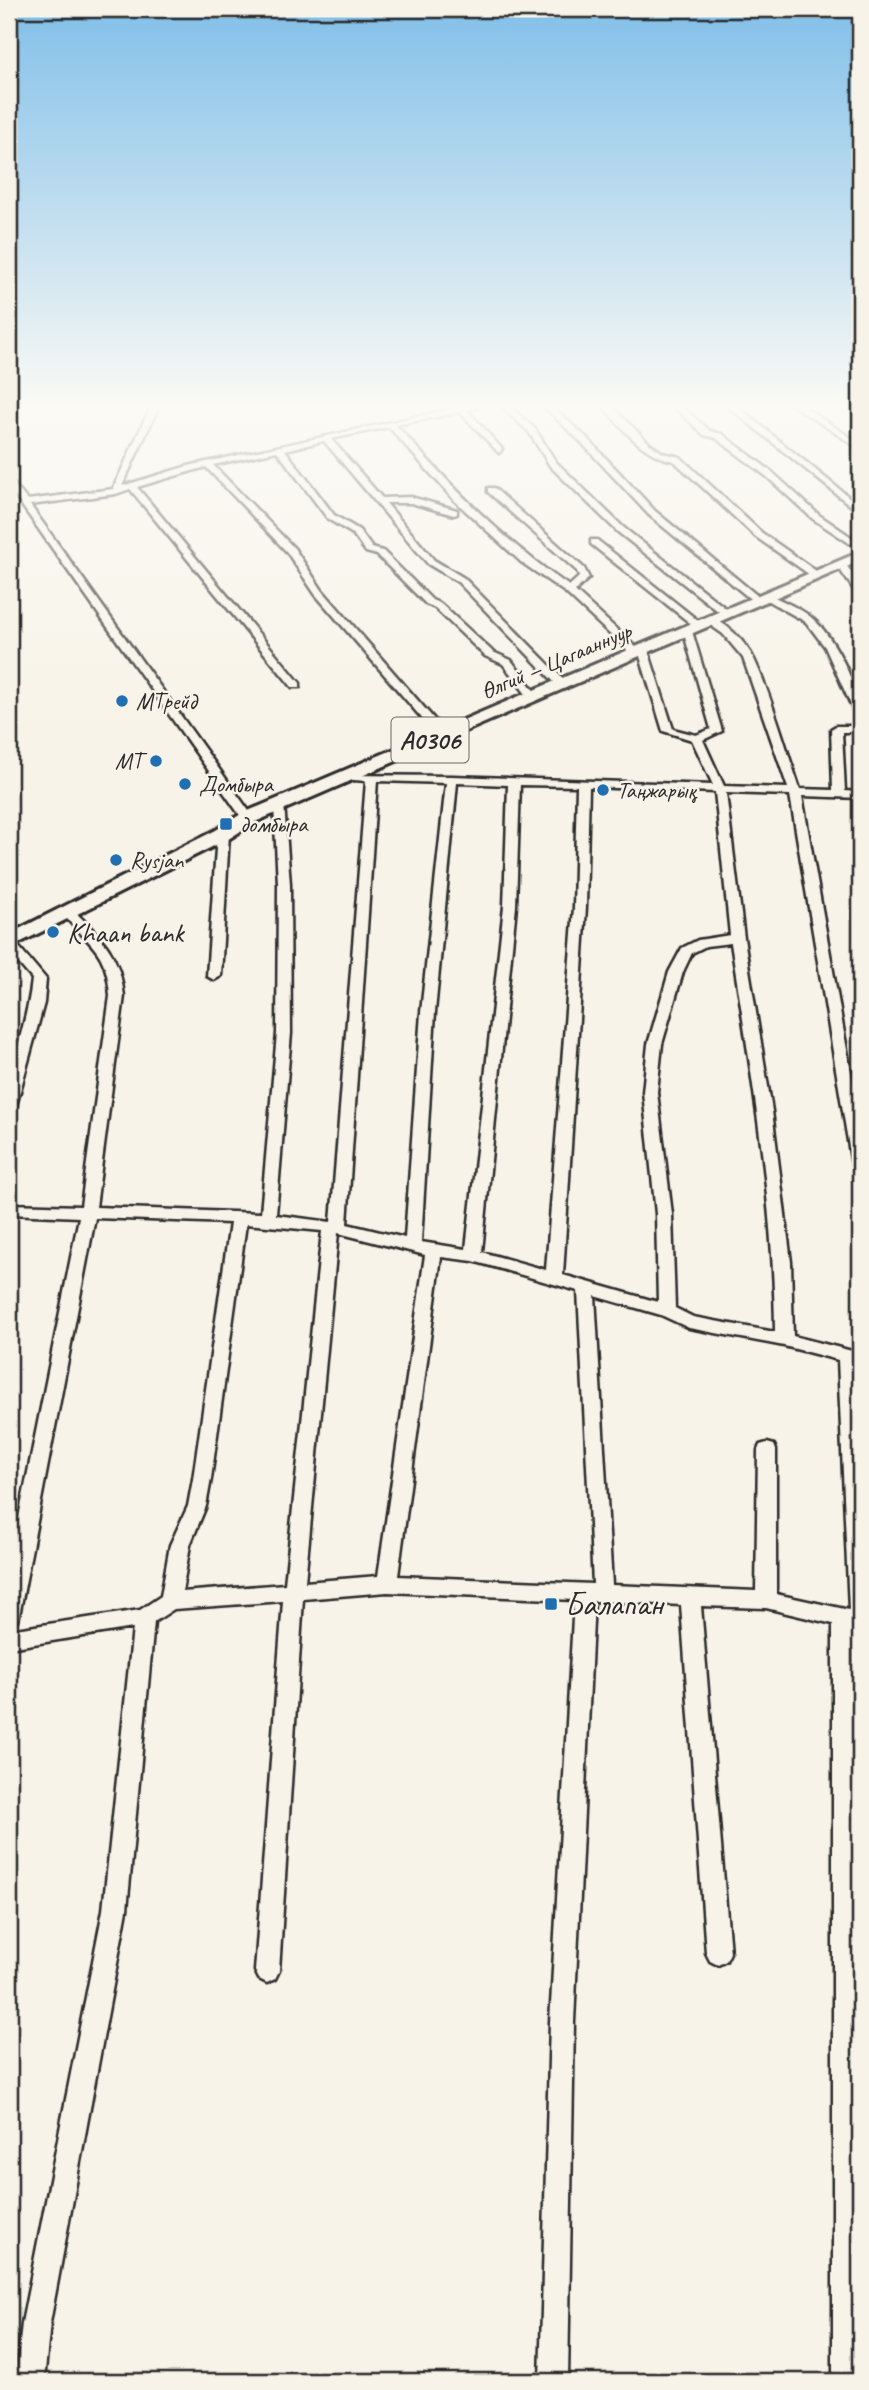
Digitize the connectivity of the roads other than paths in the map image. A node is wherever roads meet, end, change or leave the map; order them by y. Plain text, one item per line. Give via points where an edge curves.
1 (34, 516) edge
2 (156, 516) edge
3 (258, 516) edge
4 (330, 516) edge
5 (391, 516) edge
6 (476, 516) edge
7 (520, 516) edge
8 (606, 516) edge
9 (655, 516) edge
10 (738, 516) edge
11 (814, 516) edge
12 (594, 542) dead end
13 (860, 547) edge
14 (860, 556) edge
15 (841, 564) junction
16 (816, 575) junction
17 (569, 591) junction
18 (860, 592) edge
19 (761, 598) junction
20 (726, 613) junction
21 (698, 625) junction
22 (639, 650) junction
23 (562, 684) junction
24 (296, 685) dead end
25 (533, 696) junction
26 (860, 714) edge
27 (860, 729) edge
28 (442, 735) junction
29 (697, 738) junction
30 (345, 777) junction
31 (372, 778) junction
32 (452, 779) junction
33 (514, 780) junction
34 (583, 783) junction
35 (720, 789) junction
36 (795, 791) junction
37 (839, 794) junction
38 (860, 796) edge
39 (279, 805) junction
40 (248, 818) junction
41 (223, 834) junction
42 (68, 912) junction
43 (737, 938) junction
44 (9, 943) edge
45 (214, 976) dead end
46 (9, 1106) edge
47 (860, 1165) edge
48 (9, 1209) edge
49 (88, 1211) junction
50 (239, 1218) junction
51 (268, 1219) junction
52 (335, 1229) junction
53 (413, 1246) junction
54 (434, 1251) junction
55 (473, 1255) junction
56 (554, 1280) junction
57 (586, 1290) junction
58 (667, 1311) junction
59 (784, 1340) junction
60 (854, 1358) edge
61 (767, 1450) dead end
62 (387, 1584) junction
63 (294, 1591) junction
64 (593, 1594) junction
65 (690, 1598) junction
66 (766, 1600) junction
67 (170, 1601) junction
68 (9, 1616) edge
69 (144, 1618) junction
70 (854, 1619) edge
71 (9, 1639) edge
72 (718, 1953) dead end
73 (267, 1971) dead end
74 (30, 2381) edge
75 (554, 2381) edge
76 (848, 2381) edge

1 - 40 street
2 - 24 street
3 - 28 street
4 - 25 street via 356,532 369,550 380,553 489,654 507,662
5 - 23 street via 431,562 461,580
6 - 17 street via 524,560
7 - 17 street via 582,570 584,578
8 - 20 street
9 - 19 street
10 - 16 street
11 - 13 street
12 - 21 street
14 - 15 highway, Өлгий — Цагааннуур / A0306
15 - 16 highway, Өлгий — Цагааннуур / A0306
15 - 18 street
16 - 19 highway, Өлгий — Цагааннуур / A0306
17 - 22 street
19 - 20 highway, Өлгий — Цагааннуур / A0306
19 - 26 street via 809,620 830,646
20 - 21 highway, Өлгий — Цагааннуур / A0306
21 - 22 highway, Өлгий — Цагааннуур / A0306
21 - 29 street via 717,731
21 - 36 street via 727,632 747,657
22 - 23 highway, Өлгий — Цагааннуур / A0306
22 - 29 street via 668,731
23 - 25 highway, Өлгий — Цагааннуур / A0306
25 - 28 highway, Өлгий — Цагааннуур / A0306
27 - 37 street via 836,729
28 - 30 highway, Өлгий — Цагааннуур / A0306
29 - 35 street
30 - 31 street
30 - 39 highway, Өлгий — Цагааннуур / A0306
31 - 32 street
31 - 52 street
32 - 33 street
32 - 53 street via 430,965
33 - 34 street
33 - 55 street via 510,906
34 - 35 street
34 - 56 street via 580,907
35 - 36 street
35 - 43 street
36 - 37 street
36 - 47 street
37 - 38 street
39 - 40 highway, Өлгий — Цагааннуур / A0306
39 - 51 street via 284,1033
40 - 41 highway, Өлгий — Цагааннуур / A0306
41 - 42 highway, Өлгий — Цагааннуур / A0306
41 - 45 street
42 - 44 highway, Өлгий — Цагааннуур / A0306
42 - 49 street via 109,954 116,975
43 - 58 street via 703,943 687,951 654,1044 650,1092 664,1214
43 - 59 street via 783,1262
44 - 46 street via 39,979 37,1003
48 - 49 street
49 - 50 street
49 - 68 street
50 - 51 street
50 - 67 street via 200,1492 180,1545
51 - 52 street
52 - 53 street
52 - 63 street
53 - 54 street
54 - 55 street
54 - 62 street
55 - 56 street
56 - 57 street
57 - 58 street
57 - 64 street
58 - 59 street via 689,1322
59 - 60 street
60 - 70 street
61 - 66 street
62 - 63 street
62 - 64 street
63 - 67 street
63 - 73 street
64 - 65 street
64 - 75 street via 562,2022
65 - 66 street
65 - 72 street
66 - 70 street
67 - 69 street
69 - 71 street
69 - 74 street via 115,1910 36,2323
70 - 76 street

